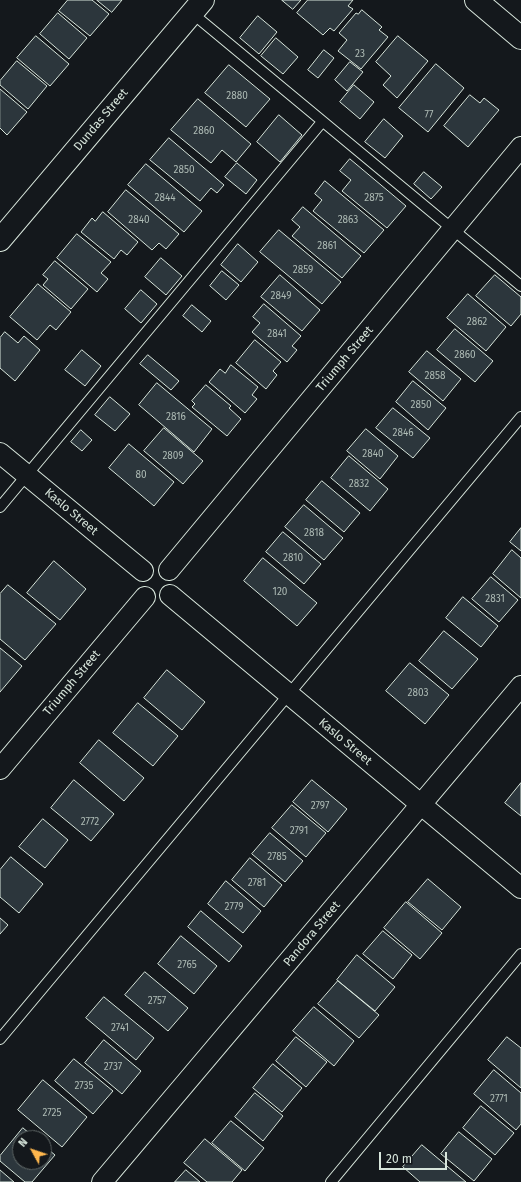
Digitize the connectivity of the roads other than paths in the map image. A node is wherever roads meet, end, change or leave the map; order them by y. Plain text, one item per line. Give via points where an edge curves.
1 (476, 0) edge
2 (197, 6) edge
3 (521, 38) edge
4 (322, 122) junction
5 (521, 147) edge
6 (452, 230) junction
7 (0, 240) edge
8 (521, 286) edge
9 (521, 417) edge
10 (0, 452) edge
11 (27, 475) junction
12 (0, 507) edge
13 (169, 570) junction
14 (143, 571) junction
15 (170, 595) junction
16 (144, 597) junction
17 (521, 686) edge
18 (289, 695) junction
19 (0, 769) edge
20 (421, 805) junction
21 (521, 888) edge
22 (521, 954) edge
23 (0, 1039) edge
24 (102, 1182) edge
25 (331, 1182) edge

1 - 3 street
2 - 4 lane
2 - 7 street, Dundas Street
4 - 6 lane
4 - 11 lane
5 - 6 street, Triumph Street
6 - 8 lane
6 - 13 street, Triumph Street
9 - 18 lane
10 - 11 street, Kaslo Street
11 - 12 lane
11 - 14 street, Kaslo Street
13 - 14 street via 158,565
13 - 15 street via 174,579
14 - 16 street via 139,587
15 - 16 street via 161,601
15 - 18 street, Kaslo Street
16 - 19 street, Triumph Street
17 - 20 street, Pandora Street
18 - 20 street, Kaslo Street
18 - 23 lane
20 - 21 street, Kaslo Street
20 - 24 street, Pandora Street
22 - 25 lane

